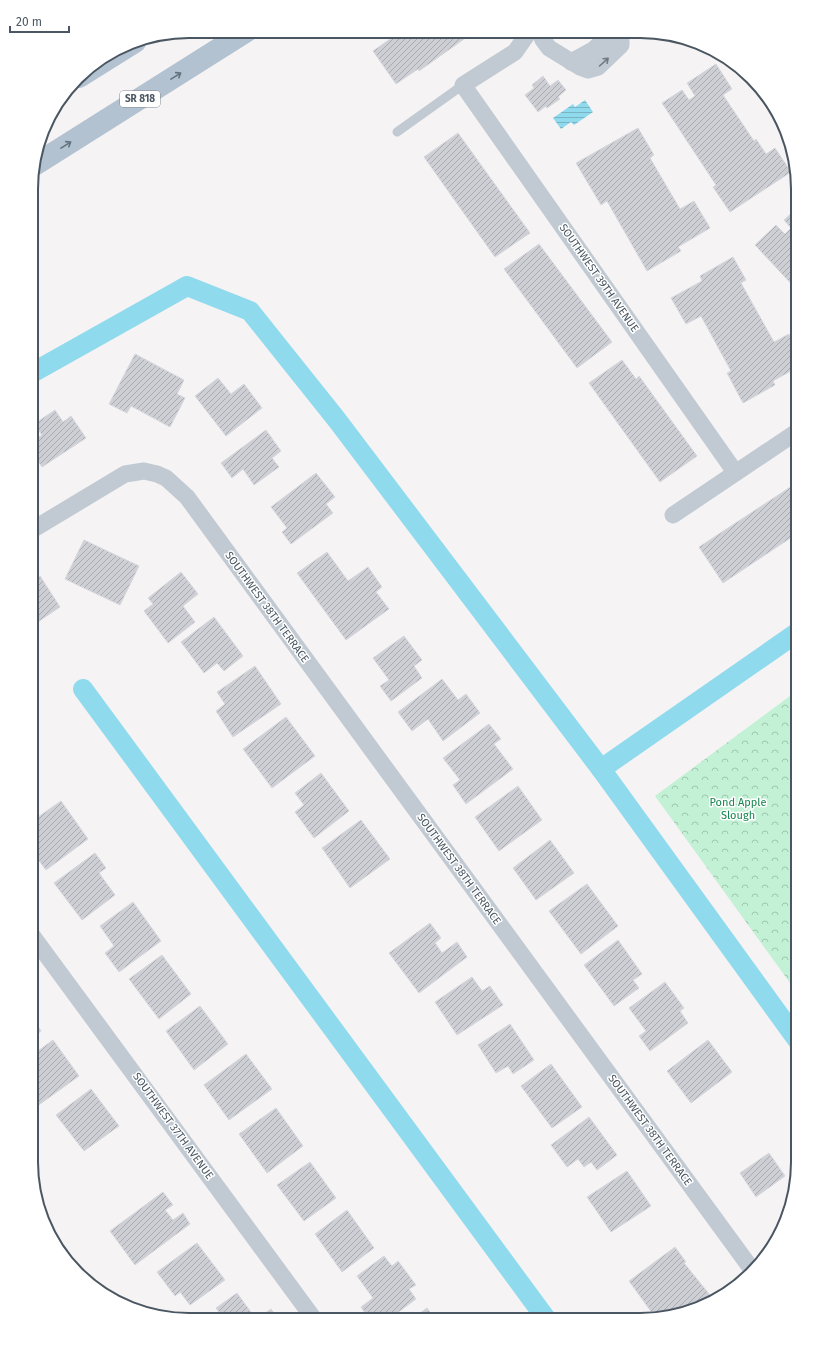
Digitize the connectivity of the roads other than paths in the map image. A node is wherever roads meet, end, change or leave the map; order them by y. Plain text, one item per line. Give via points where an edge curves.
1 (236, 38) edge
2 (525, 38) edge
3 (542, 38) edge
4 (606, 38) edge
5 (621, 38) edge
6 (549, 48) junction
7 (515, 52) junction
8 (571, 62) junction
9 (463, 85) junction
10 (397, 132) dead end
11 (41, 161) edge
12 (791, 436) edge
13 (736, 472) junction
14 (673, 515) dead end
15 (38, 526) edge
16 (38, 944) edge
17 (750, 1266) edge
18 (310, 1313) edge

11 -> 1 main road, SR 818
2 - 7 street
3 - 6 street
4 - 8 street via 593,50
8 -> 5 street via 588,70 598,67 621,45
6 - 7 street
6 - 8 street
7 - 9 street
9 - 10 lane
9 - 13 street, SOUTHWEST 39TH AVENUE
12 - 13 street
13 - 14 street
15 - 17 street, SOUTHWEST 38TH TERRACE via 124,474 144,471 157,474 166,478 187,497
16 - 18 street, SOUTHWEST 37TH AVENUE

